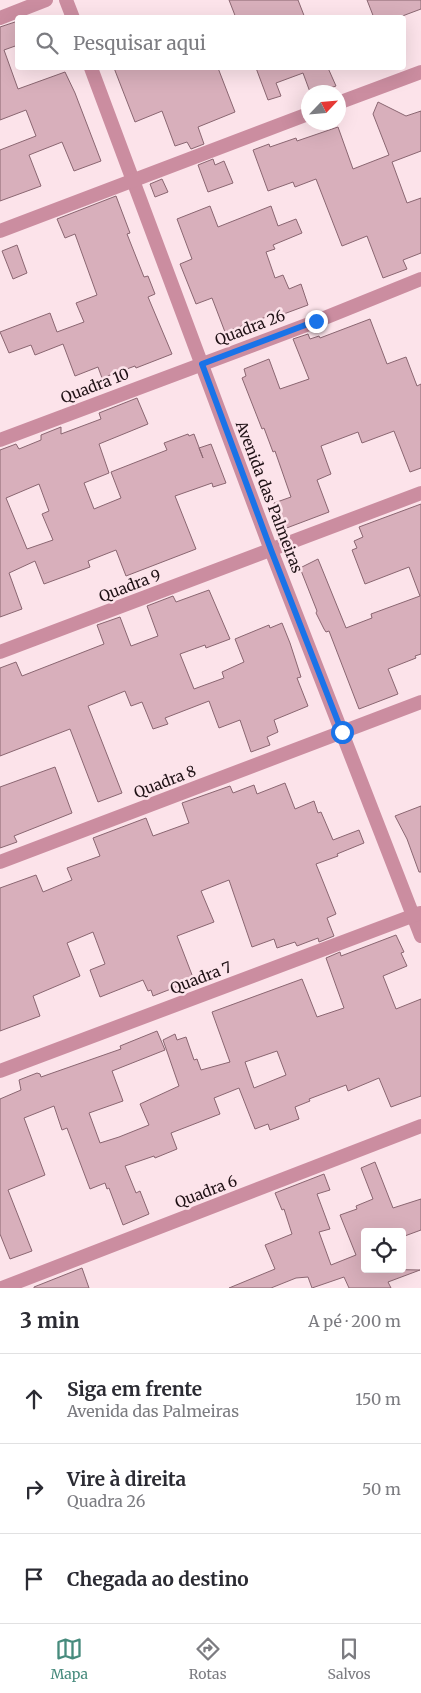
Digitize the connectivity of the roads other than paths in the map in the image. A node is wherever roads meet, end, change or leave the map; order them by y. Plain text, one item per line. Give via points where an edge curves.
1 (46, 0) edge
2 (66, 0) edge
3 (71, 15) edge
4 (0, 18) edge
5 (92, 70) edge
6 (421, 72) edge
7 (346, 100) edge
8 (301, 117) edge
9 (133, 180) junction
10 (0, 231) edge
11 (421, 279) edge
12 (202, 364) junction
13 (0, 440) edge
14 (421, 493) edge
15 (271, 550) junction
16 (0, 652) edge
17 (421, 702) edge
18 (342, 732) junction
19 (0, 862) edge
20 (417, 914) edge
21 (421, 936) edge
22 (0, 1071) edge
23 (421, 1126) edge
24 (2, 1288) edge

1 - 4 street
2 - 3 street
5 - 9 street, Avenida das Palmeiras
6 - 7 street
8 - 9 street
9 - 10 street
9 - 12 street, Avenida das Palmeiras
11 - 12 street, Quadra 26
12 - 13 street, Quadra 10
12 - 15 street, Avenida das Palmeiras
14 - 15 street, Quadra 9
15 - 16 street, Quadra 9
15 - 18 street, Avenida das Palmeiras
17 - 18 street, Quadra 8
18 - 19 street, Quadra 8
18 - 20 street, Avenida das Palmeiras
20 - 21 street, Avenida das Palmeiras
20 - 22 street, Quadra 7
23 - 24 street, Quadra 6

